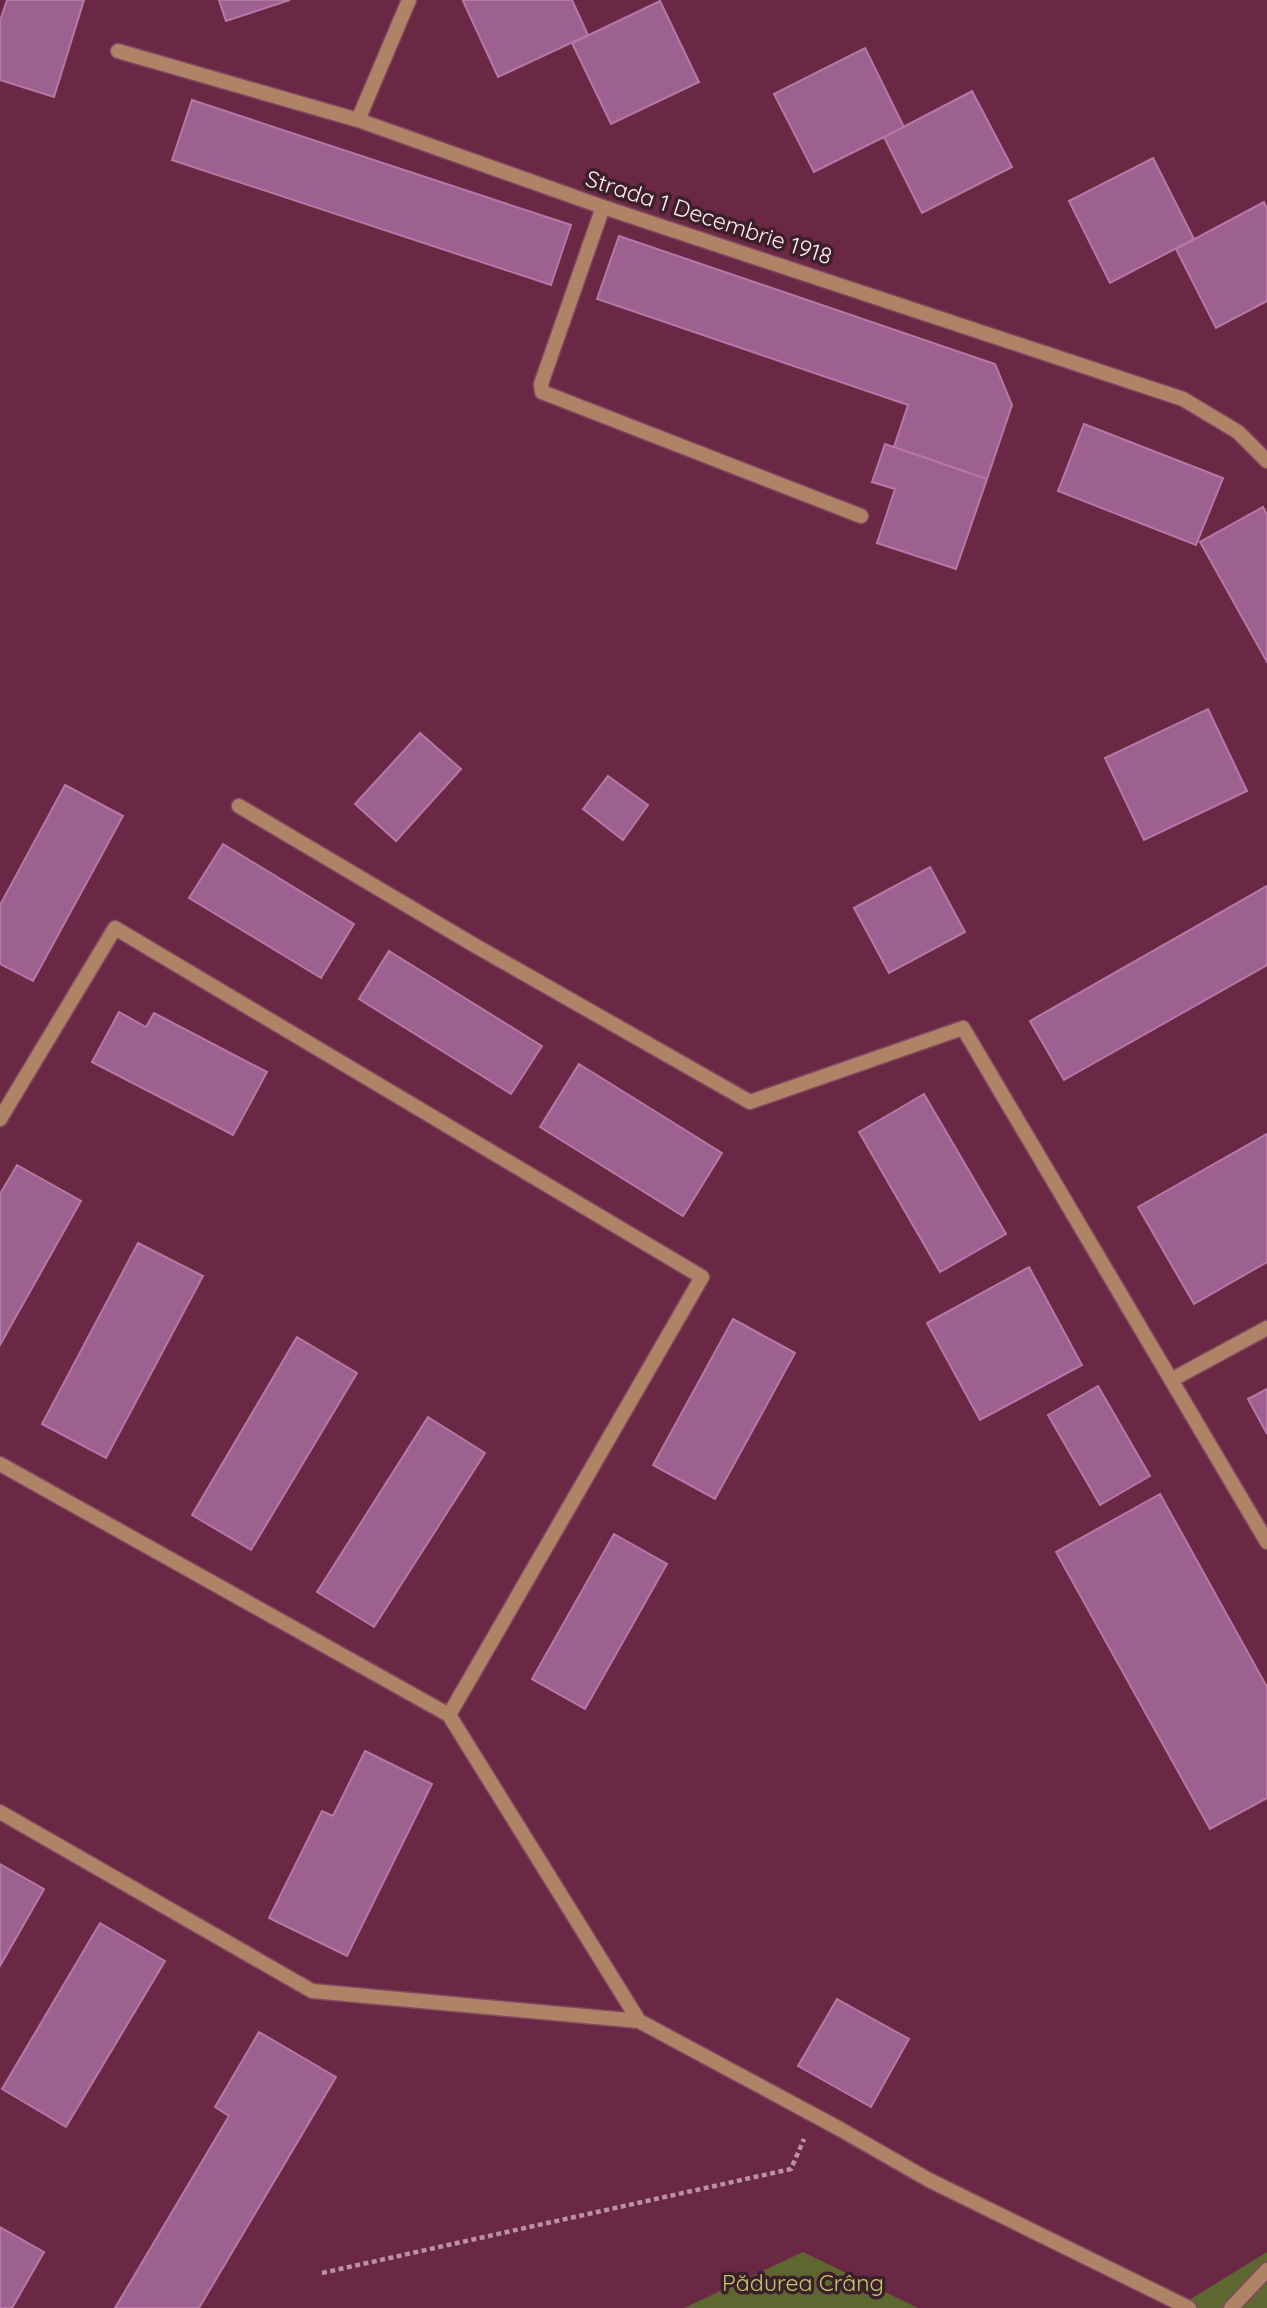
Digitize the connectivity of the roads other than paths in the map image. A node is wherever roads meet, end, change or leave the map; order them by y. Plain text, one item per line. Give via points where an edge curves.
1 (409, 0) edge
2 (118, 51) dead end
3 (358, 120) junction
4 (603, 207) junction
5 (1267, 461) edge
6 (861, 516) dead end
7 (239, 806) dead end
8 (0, 1119) edge
9 (1267, 1328) edge
10 (1171, 1381) junction
11 (0, 1464) edge
12 (1267, 1542) edge
13 (449, 1715) junction
14 (0, 1812) edge
15 (639, 2021) junction
16 (1267, 2270) edge
17 (1189, 2308) edge
18 (1231, 2308) edge

1 - 3 street
2 - 3 street, Strada 1 Decembrie 1918
3 - 4 street, Strada 1 Decembrie 1918
4 - 5 street, Strada 1 Decembrie 1918 via 1184,398 1238,432
4 - 6 street via 542,392
7 - 10 street via 750,1102 962,1028
8 - 13 street via 115,928 702,1277
9 - 10 street
10 - 12 street
11 - 13 street
13 - 15 street
14 - 15 street via 312,1991
15 - 17 street via 929,2180
16 - 18 street

